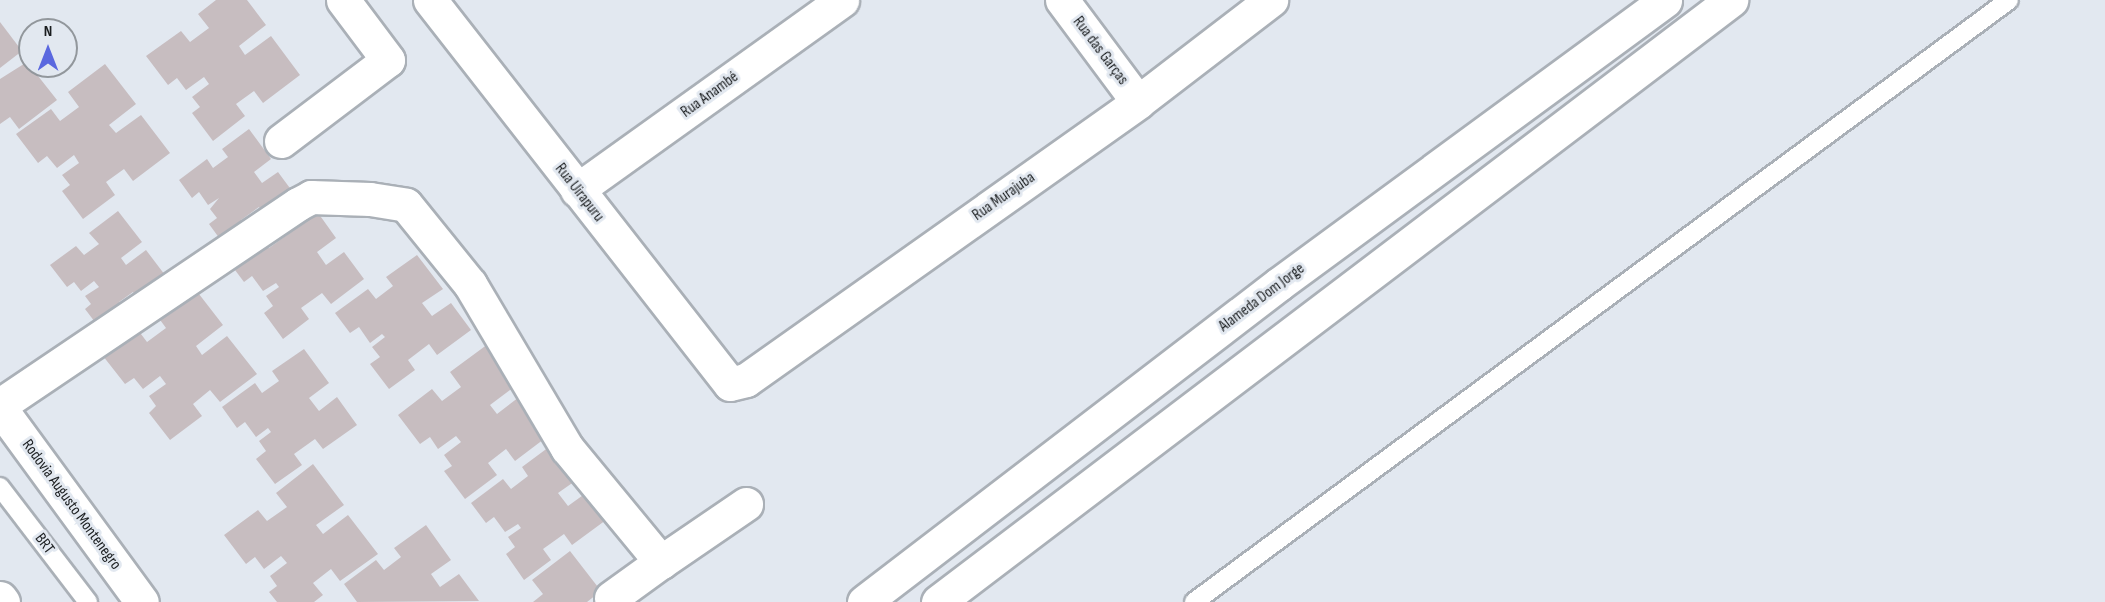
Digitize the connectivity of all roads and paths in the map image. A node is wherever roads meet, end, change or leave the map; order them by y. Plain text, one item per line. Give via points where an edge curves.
1 (343, 0) edge
2 (430, 0) edge
3 (842, 0) edge
4 (1062, 0) edge
5 (1271, 0) edge
6 (1665, 0) edge
7 (1731, 0) edge
8 (2009, 0) edge
9 (1138, 102) junction
10 (281, 141) dead end
11 (577, 190) junction
12 (729, 384) joint
13 (0, 407) edge
14 (0, 487) edge
15 (746, 504) dead end
16 (661, 561) junction
17 (0, 598) edge
18 (611, 598) dead end
19 (3, 602) edge
20 (88, 602) edge
21 (142, 602) edge
22 (864, 602) edge
23 (938, 602) edge
24 (1194, 602) edge

1 - 10 street via 388,60
2 - 11 street, Rua Uirapuru
3 - 11 street, Rua Anambé
4 - 9 street, Rua das Garças
5 - 9 street, Rua Murajuba
6 - 22 street, Alameda Dom Jorge via 1269,291
7 - 23 street
8 - 24 lane
9 - 12 street, Rua Murajuba via 746,380
11 - 12 street, Rua Uirapuru
13 - 16 street via 311,197 406,206 470,284 567,448
13 - 21 street, Rodovia Augusto Montenegro
14 - 20 lane, BRT
15 - 16 street
16 - 18 street
17 - 19 street

